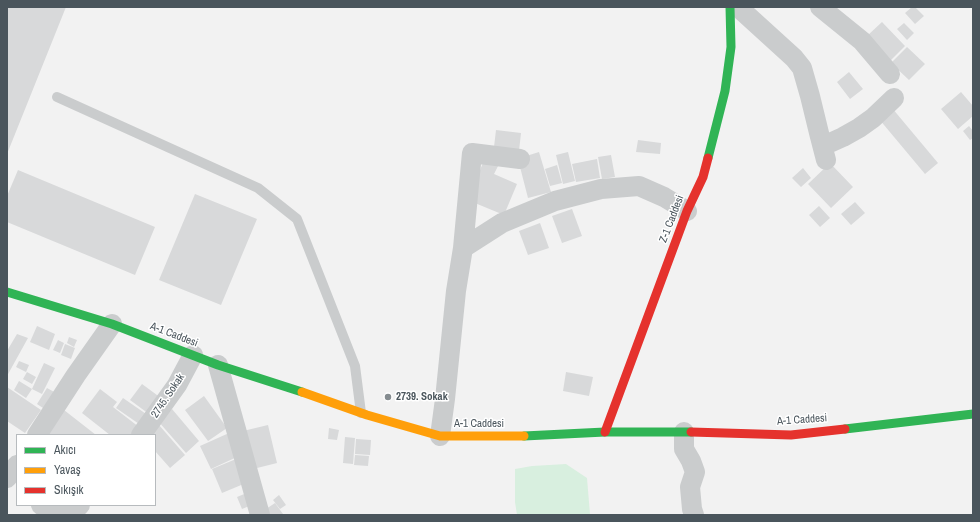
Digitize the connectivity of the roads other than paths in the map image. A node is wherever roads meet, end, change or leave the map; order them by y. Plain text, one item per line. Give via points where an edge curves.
1 (730, 7) edge
2 (738, 7) edge
3 (820, 7) edge
4 (890, 74) dead end
5 (57, 97) dead end
6 (894, 98) dead end
7 (520, 159) dead end
8 (687, 212) junction
9 (463, 248) junction
10 (7, 292) edge
11 (112, 324) junction
12 (194, 355) junction
13 (218, 365) junction
14 (361, 413) junction
15 (973, 414) edge
16 (605, 432) junction
17 (684, 432) junction
18 (38, 434) edge
19 (142, 434) edge
20 (440, 436) junction
21 (16, 466) edge
22 (7, 478) edge
23 (7, 485) edge
24 (16, 490) edge
25 (43, 506) edge
26 (79, 506) edge
27 (260, 515) edge
28 (694, 515) edge

1 - 8 main road, Z-1 Caddesi via 731,47 725,91 703,177
2 - 6 street via 802,68 825,153
3 - 4 street via 862,42
5 - 14 lane via 258,188 297,220 355,366
7 - 9 street via 472,153
8 - 9 street via 664,197 639,186 601,189 555,200 502,223
8 - 16 main road, Z-1 Caddesi
9 - 20 street
10 - 11 main road, A-1 Caddesi
11 - 12 main road, A-1 Caddesi
11 - 18 street
12 - 13 main road, A-1 Caddesi
12 - 19 street, 2745. Sokak via 177,386
13 - 14 main road, A-1 Caddesi
13 - 27 street
14 - 20 main road, A-1 Caddesi
15 - 17 main road, A-1 Caddesi via 791,435
16 - 17 main road, A-1 Caddesi
16 - 20 main road, A-1 Caddesi
17 - 28 street via 684,449 695,472 690,486
21 - 22 street
23 - 24 street
25 - 26 street via 54,512 66,514

